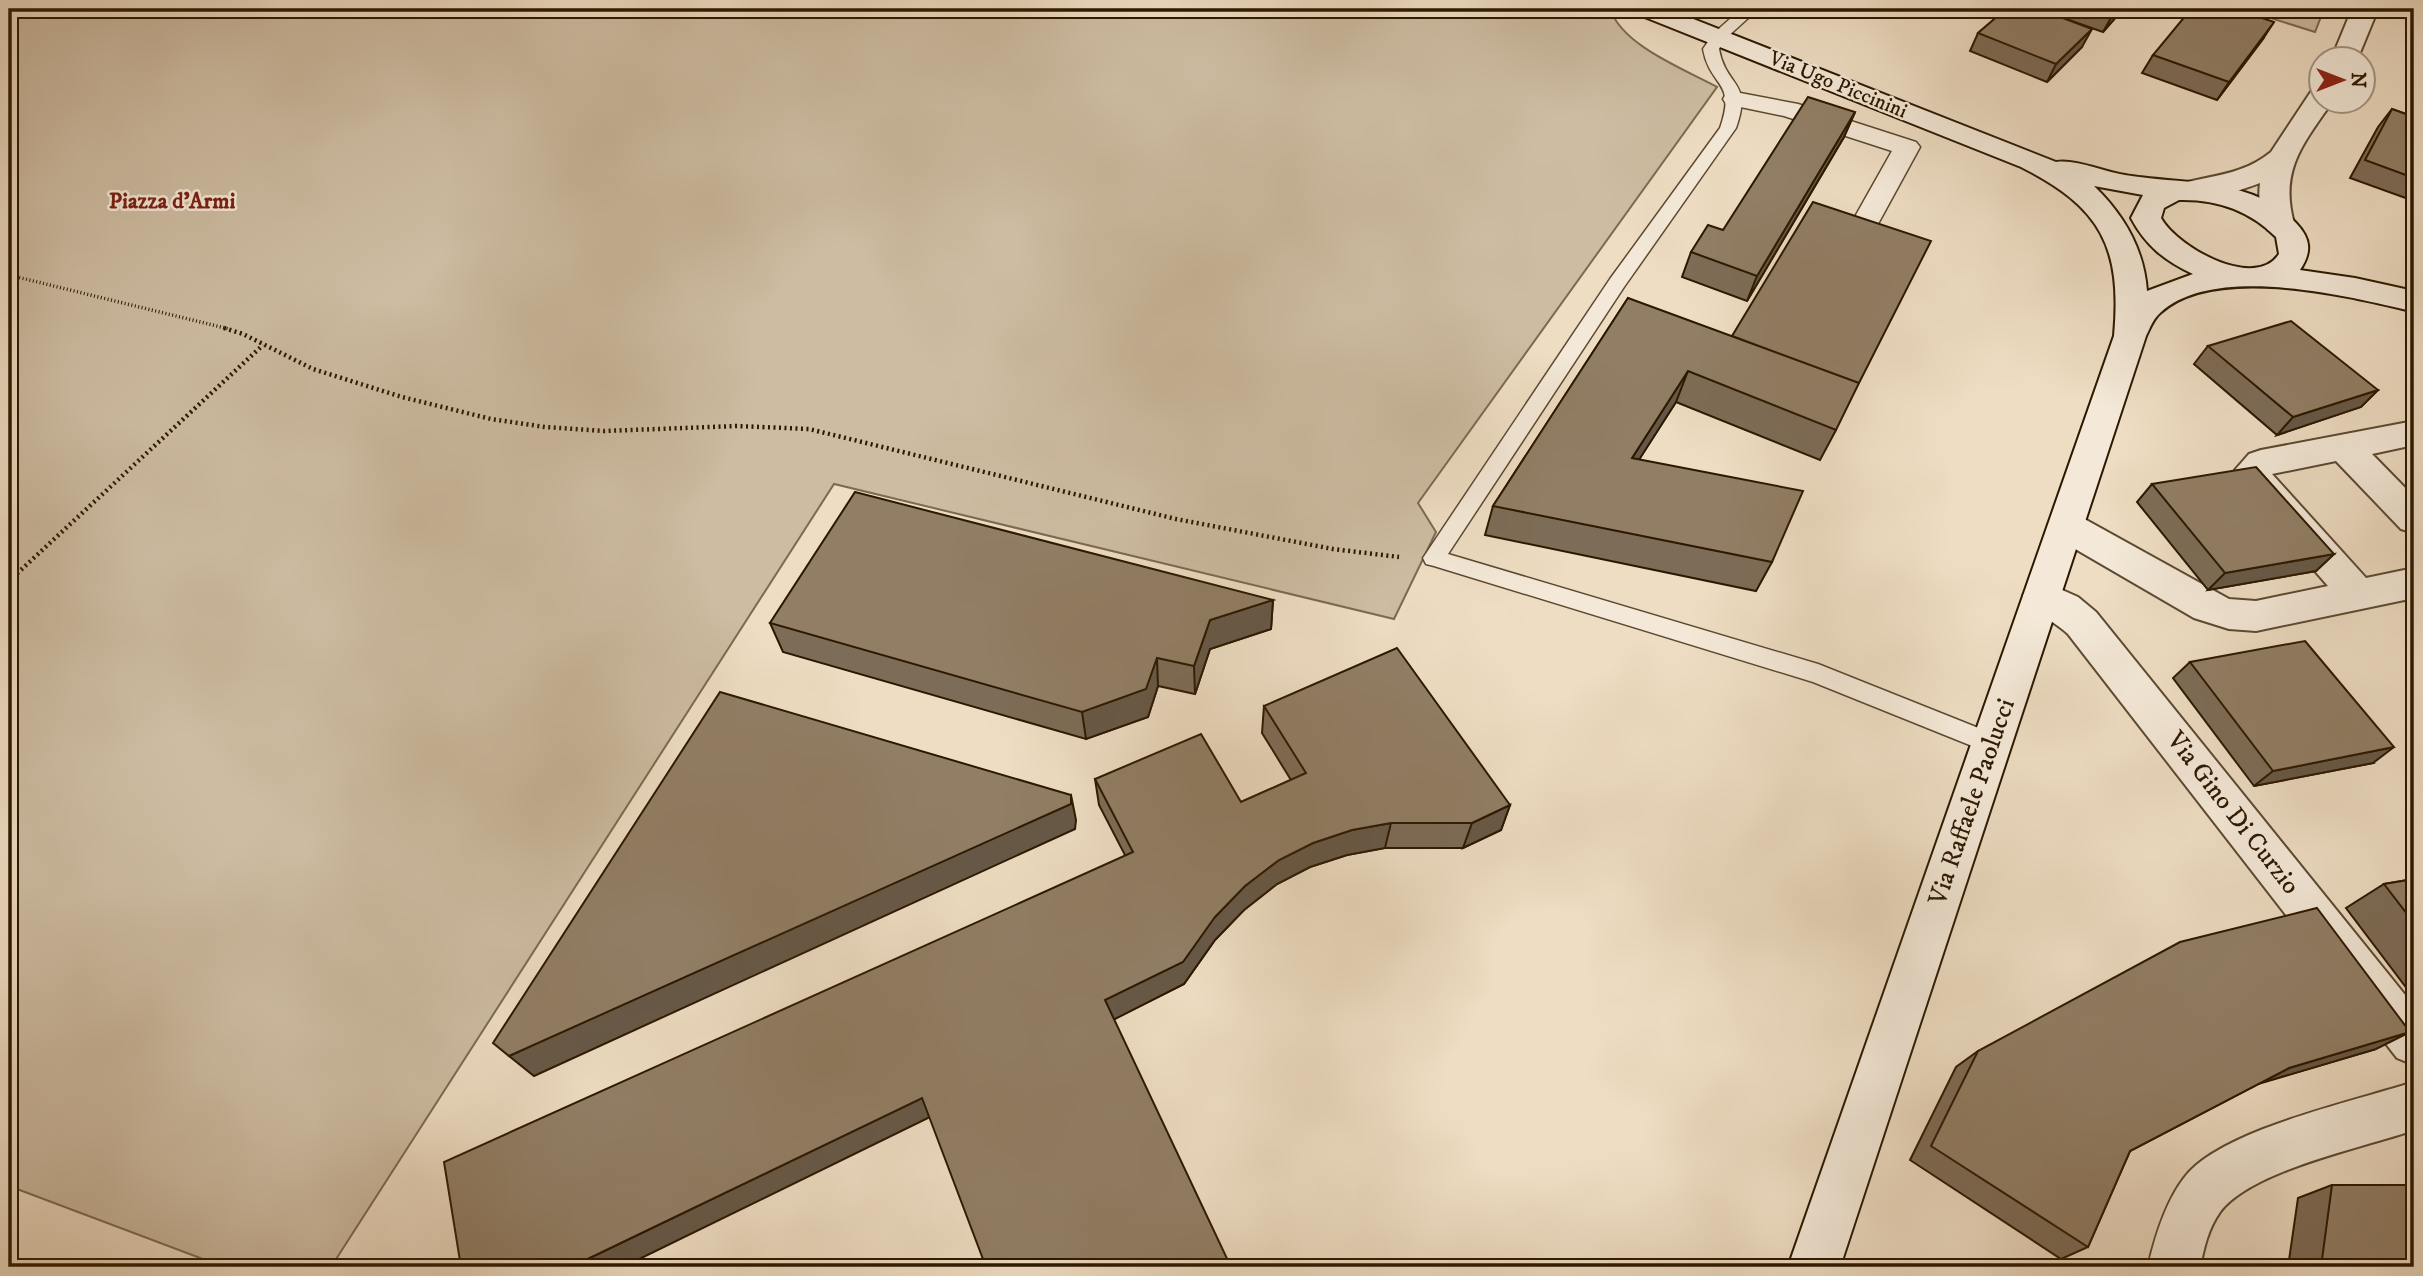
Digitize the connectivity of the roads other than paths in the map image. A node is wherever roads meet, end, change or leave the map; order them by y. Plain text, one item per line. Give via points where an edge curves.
1 (1646, 9) edge
2 (1750, 9) edge
3 (2365, 9) edge
4 (1718, 37) junction
5 (2350, 46) edge
6 (1735, 99) junction
7 (2309, 116) edge
8 (2282, 157) junction
9 (2031, 161) junction
10 (2184, 191) junction
11 (2282, 226) junction
12 (2116, 232) joint
13 (1857, 238) edge
14 (2257, 276) junction
15 (2412, 302) edge
16 (2130, 336) junction
17 (2414, 433) edge
18 (2345, 448) junction
19 (2414, 519) edge
20 (2066, 526) junction
21 (2414, 583) edge
22 (2357, 594) junction
23 (2042, 596) junction
24 (1992, 744) junction
25 (2414, 1042) edge
26 (2414, 1106) edge
27 (1814, 1267) edge
28 (2174, 1267) edge

1 - 4 main road, Via Ugo Piccinini
2 - 4 lane
3 - 5 main road
4 - 6 lane via 1711,57 1731,83
4 - 9 main road, Via Ugo Piccinini
6 - 13 street via 1789,109 1907,147
6 - 24 lane via 1728,128 1617,283 1434,558 1818,674
7 - 8 main road
8 - 10 main road via 2254,176
8 - 11 main road via 2272,186
9 - 10 main road, Via Ugo Piccinini via 2103,181
9 - 12 main road, Via Ugo Piccinini via 2086,196
10 - 11 main road, Via Ugo Piccinini via 2232,197
10 - 14 main road via 2157,198 2148,207 2146,218 2155,237 2197,265 2230,275
11 - 14 main road via 2292,242 2292,259 2278,271
11 - 15 main road via 2338,265
12 - 16 main road, Via Raffaele Paolucci via 2131,270
14 - 15 main road via 2355,288
14 - 16 main road, Via Raffaele Paolucci via 2208,282 2168,294 2147,307
16 - 20 main road, Via Raffaele Paolucci
17 - 18 main road
18 - 19 main road
18 - 22 main road via 2261,463 2253,472
20 - 22 main road via 2222,613 2265,614
20 - 23 main road, Via Raffaele Paolucci
21 - 22 main road
23 - 24 main road, Via Raffaele Paolucci
23 - 25 main road, Via Gino Di Curzio via 2082,623
24 - 27 main road, Via Raffaele Paolucci
26 - 28 main road via 2256,1155 2218,1176 2186,1221

